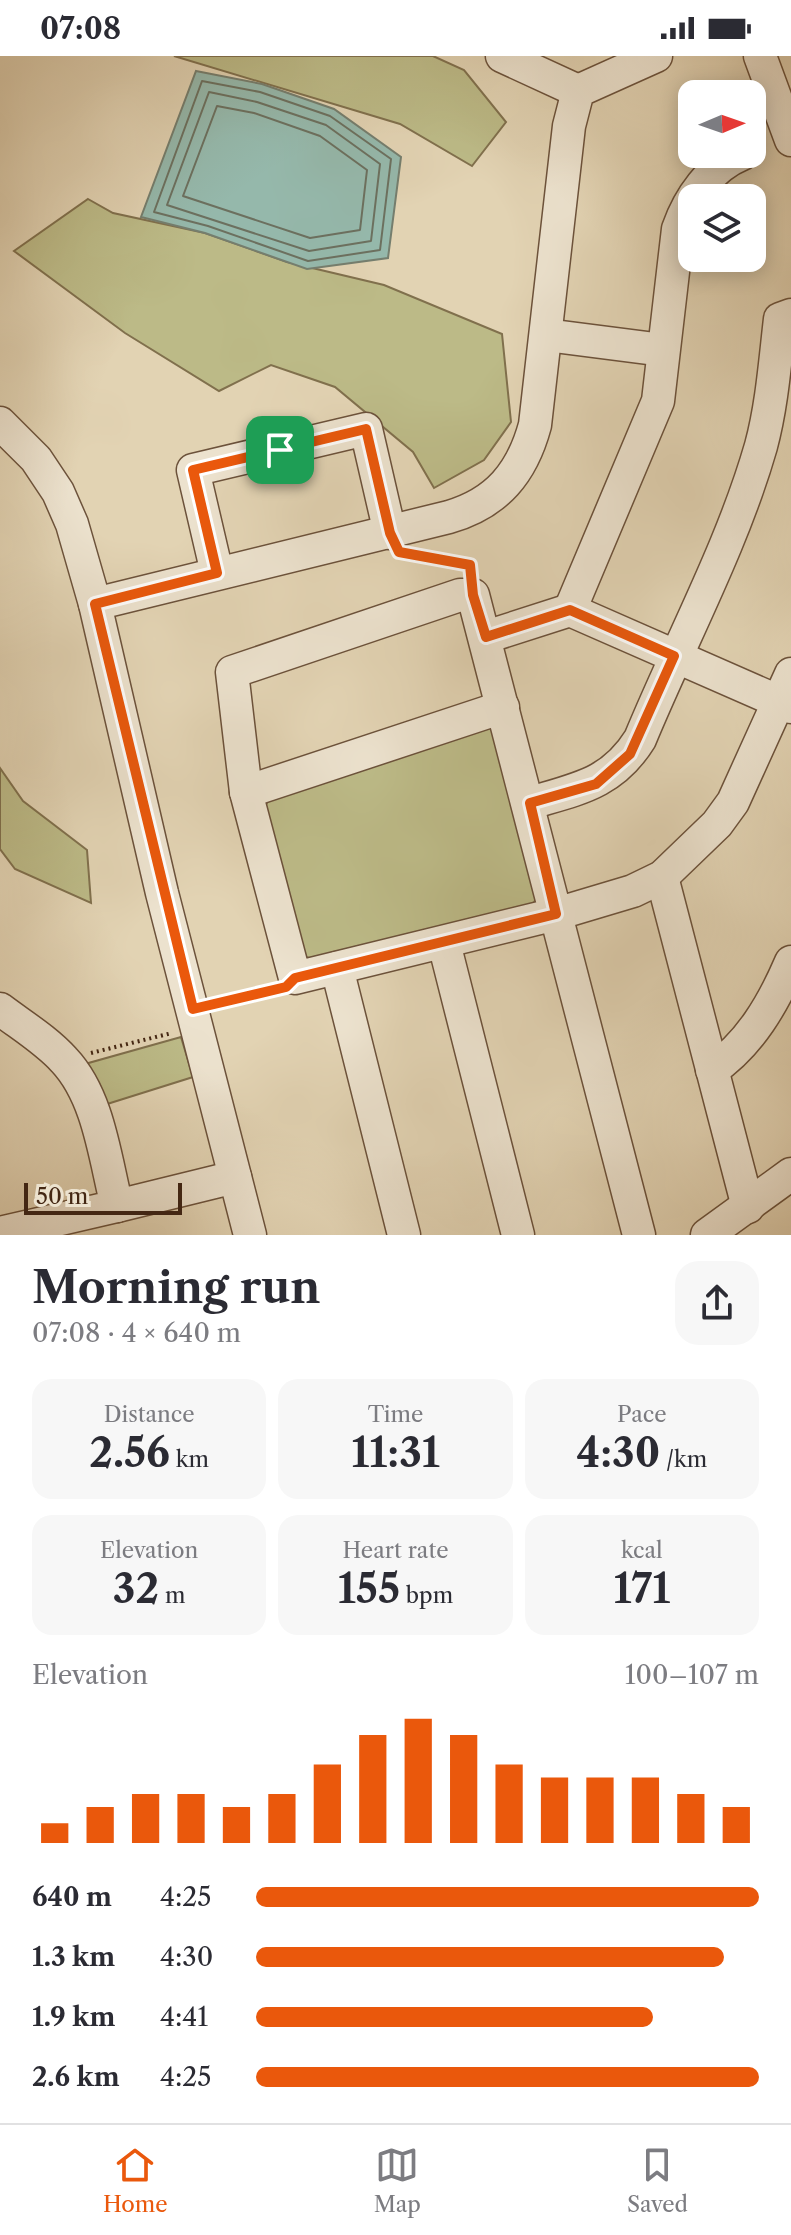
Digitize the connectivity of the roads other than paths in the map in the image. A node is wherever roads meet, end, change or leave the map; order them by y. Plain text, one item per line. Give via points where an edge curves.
1 (502, 56) edge
2 (760, 56) edge
3 (649, 57) edge
4 (578, 91) junction
5 (790, 137) edge
6 (766, 145) edge
7 (722, 168) edge
8 (791, 315) edge
9 (546, 335) junction
10 (663, 350) junction
11 (0, 423) edge
12 (390, 533) junction
13 (217, 573) junction
14 (95, 604) junction
15 (570, 610) junction
16 (486, 637) junction
17 (674, 656) junction
18 (787, 694) edge
19 (503, 707) junction
20 (246, 792) junction
21 (530, 803) junction
22 (662, 877) junction
23 (556, 914) junction
24 (444, 943) junction
25 (791, 962) edge
26 (337, 968) junction
27 (0, 1009) edge
28 (712, 1070) junction
29 (791, 1174) edge
30 (235, 1177) junction
31 (117, 1206) junction
32 (748, 1207) junction
33 (2, 1224) edge
34 (250, 1235) edge
35 (404, 1235) edge
36 (518, 1235) edge
37 (639, 1235) edge
38 (707, 1235) edge

1 - 4 street
2 - 5 street
3 - 4 street
4 - 9 street via 569,126
5 - 6 street
7 - 10 street via 686,206 678,229
8 - 17 street via 780,319 771,398 744,498
9 - 10 street
9 - 12 street via 535,425 513,477 466,512
10 - 15 street via 658,401
11 - 14 street via 36,459 58,492
12 - 13 street
12 - 13 street via 366,429 193,470
13 - 14 street
14 - 30 street
15 - 16 street
15 - 17 street
16 - 19 street
16 - 20 street via 473,595 460,595 232,672
17 - 18 street
17 - 21 street via 630,754 596,784
18 - 22 street via 733,802
19 - 20 street
19 - 21 street
20 - 26 street via 295,978
21 - 23 street
22 - 23 street
22 - 28 street
23 - 24 street
23 - 37 street
24 - 26 street
24 - 36 street
25 - 28 street via 751,1034 736,1054
26 - 35 street
27 - 31 street via 64,1059 88,1098
28 - 32 street
29 - 32 street
30 - 31 street
30 - 34 street
31 - 33 street
32 - 38 street

